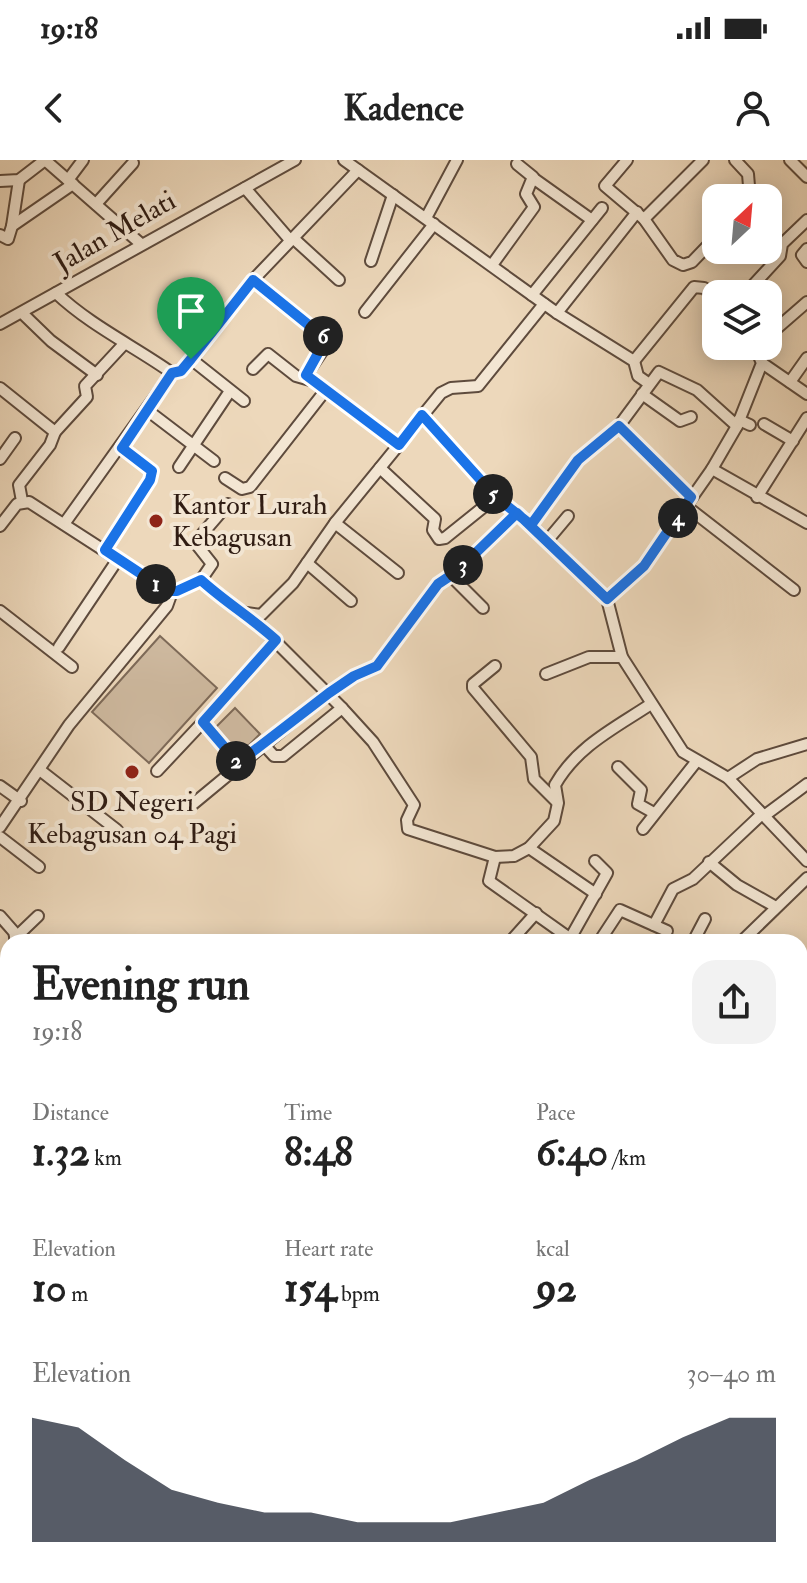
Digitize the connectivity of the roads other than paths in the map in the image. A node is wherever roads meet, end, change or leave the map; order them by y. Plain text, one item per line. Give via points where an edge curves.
1 (45, 160) edge
2 (83, 160) edge
3 (295, 160) edge
4 (344, 160) edge
5 (457, 160) edge
6 (627, 160) edge
7 (703, 160) edge
8 (735, 160) edge
9 (790, 160) edge
10 (133, 163) dead end
11 (517, 164) dead end
12 (358, 170) junction
13 (807, 177) edge
14 (533, 178) junction
15 (19, 180) junction
16 (0, 181) edge
17 (71, 182) junction
18 (749, 184) edge
19 (245, 188) junction
20 (393, 195) junction
21 (96, 204) junction
22 (602, 208) dead end
23 (641, 216) junction
24 (592, 220) junction
25 (807, 220) edge
26 (430, 221) junction
27 (12, 226) junction
28 (0, 235) edge
29 (291, 239) junction
30 (141, 244) junction
31 (702, 252) edge
32 (371, 261) dead end
33 (492, 265) junction
34 (253, 280) junction
35 (339, 280) dead end
36 (758, 280) edge
37 (702, 288) edge
38 (56, 293) junction
39 (532, 295) junction
40 (807, 302) edge
41 (544, 304) junction
42 (365, 312) dead end
43 (22, 313) junction
44 (557, 313) junction
45 (0, 324) edge
46 (782, 324) edge
47 (124, 344) junction
48 (807, 358) edge
49 (191, 359) junction
50 (761, 360) edge
51 (634, 361) junction
52 (762, 363) junction
53 (253, 369) dead end
54 (172, 373) junction
55 (97, 375) junction
56 (312, 380) junction
57 (790, 382) junction
58 (648, 383) junction
59 (0, 388) edge
60 (230, 391) junction
61 (325, 391) junction
62 (642, 394) junction
63 (807, 394) edge
64 (244, 401) dead end
65 (147, 410) junction
66 (422, 415) junction
67 (691, 417) dead end
68 (807, 418) edge
69 (738, 423) junction
70 (764, 424) dead end
71 (750, 425) dead end
72 (619, 426) junction
73 (55, 432) junction
74 (15, 438) dead end
75 (793, 441) junction
76 (399, 445) junction
77 (194, 446) junction
78 (122, 448) junction
79 (0, 459) edge
80 (214, 461) dead end
81 (179, 467) dead end
82 (380, 468) junction
83 (712, 469) junction
84 (225, 478) dead end
85 (496, 497) junction
86 (757, 497) junction
87 (22, 501) junction
88 (688, 501) junction
89 (228, 504) dead end
90 (517, 513) junction
91 (568, 516) dead end
92 (335, 523) junction
93 (807, 523) edge
94 (64, 524) junction
95 (531, 525) junction
96 (0, 526) edge
97 (547, 541) junction
98 (105, 550) junction
99 (118, 559) junction
100 (307, 563) junction
101 (398, 573) dead end
102 (450, 575) junction
103 (201, 580) junction
104 (794, 590) dead end
105 (172, 592) junction
106 (607, 599) junction
107 (351, 601) dead end
108 (483, 608) dead end
109 (0, 611) edge
110 (250, 616) junction
111 (276, 640) junction
112 (59, 647) dead end
113 (621, 652) junction
114 (495, 666) dead end
115 (72, 667) dead end
116 (546, 674) dead end
117 (329, 693) junction
118 (651, 704) junction
119 (342, 708) junction
120 (203, 722) junction
121 (807, 744) edge
122 (264, 745) junction
123 (696, 762) junction
124 (238, 763) junction
125 (618, 767) dead end
126 (41, 771) junction
127 (157, 771) dead end
128 (728, 778) junction
129 (807, 784) edge
130 (0, 786) edge
131 (21, 801) junction
132 (558, 803) junction
133 (193, 804) dead end
134 (654, 813) junction
135 (763, 815) junction
136 (0, 827) edge
137 (643, 829) dead end
138 (117, 830) dead end
139 (0, 837) edge
140 (529, 848) junction
141 (495, 857) junction
142 (595, 861) dead end
143 (807, 861) edge
144 (709, 862) junction
145 (39, 867) dead end
146 (807, 878) edge
147 (596, 894) junction
148 (776, 907) junction
149 (536, 913) junction
150 (0, 916) edge
151 (38, 916) dead end
152 (705, 919) dead end
153 (654, 925) junction
154 (12, 934) edge
155 (22, 934) edge
156 (517, 934) edge
157 (566, 934) edge
158 (576, 934) edge
159 (604, 934) edge
160 (664, 934) edge
161 (697, 934) edge
162 (749, 934) edge

1 - 15 street
1 - 17 street
2 - 17 street
3 - 19 street, Jalan Melati
4 - 12 street
5 - 26 street
6 - 23 street via 605,186
7 - 23 street
8 - 18 street via 748,174
9 - 13 street
10 - 21 street
11 - 14 street
12 - 20 street
12 - 29 street
14 - 24 street
14 - 33 street via 526,194 533,210
15 - 16 street
15 - 27 street
17 - 21 street
17 - 27 street
19 - 29 street
19 - 30 street, Jalan Melati
20 - 26 street
20 - 32 street
21 - 30 street
22 - 24 street
23 - 31 street via 673,260 683,265
23 - 44 street
24 - 39 street
25 - 36 street via 782,244 780,256
26 - 33 street
26 - 42 street
27 - 28 street via 8,239
29 - 34 street
29 - 35 street
30 - 38 street, Jalan Melati
33 - 39 street
34 - 49 street
34 - 56 street via 326,339 305,372
37 - 51 street via 694,287
38 - 43 street, Jalan Melati
38 - 47 street
39 - 41 street
40 - 46 street
41 - 44 street
41 - 66 street via 478,386 446,389
43 - 45 street, Jalan Melati
43 - 55 street
44 - 51 street
47 - 54 street
47 - 55 street
48 - 57 street
49 - 54 street
49 - 60 street
50 - 52 street
51 - 58 street via 638,376
52 - 57 street
52 - 69 street
53 - 56 street via 268,354 296,376
54 - 65 street
55 - 73 street via 85,386 85,399
56 - 61 street
57 - 63 street
58 - 62 street
58 - 69 street via 659,372 697,390
59 - 73 street
60 - 64 street
60 - 77 street
61 - 76 street
61 - 84 street via 250,487 242,489
62 - 67 street via 680,421
62 - 72 street
65 - 77 street
65 - 78 street
66 - 76 street
66 - 85 street
68 - 75 street
69 - 71 street
69 - 83 street
70 - 75 street
72 - 88 street
72 - 95 street via 578,460
73 - 87 street via 19,485
74 - 79 street
75 - 86 street
76 - 82 street
77 - 80 street
77 - 81 street
78 - 94 street
78 - 98 street via 152,471
82 - 85 street via 435,519 433,530 439,539
82 - 92 street
83 - 86 street
83 - 88 street
85 - 90 street
86 - 93 street
87 - 94 street
87 - 96 street
88 - 104 street
88 - 106 street via 644,566
89 - 103 street via 197,540 212,564
90 - 95 street
90 - 102 street
91 - 97 street
92 - 100 street
92 - 101 street
94 - 98 street
95 - 97 street
97 - 106 street
98 - 99 street
99 - 105 street
99 - 112 street
100 - 107 street
100 - 110 street via 271,609
102 - 108 street
102 - 117 street via 377,666
103 - 105 street
103 - 110 street
105 - 126 street via 167,606 69,725
106 - 113 street
109 - 115 street
110 - 111 street
111 - 117 street
111 - 120 street
113 - 116 street via 589,657
113 - 118 street
114 - 132 street via 473,688 531,757 534,779
117 - 119 street
117 - 122 street
118 - 123 street via 683,752
118 - 132 street via 597,737 569,763 555,785
119 - 122 street via 283,756 274,756
119 - 141 street via 373,742 414,805 406,825 412,831
120 - 124 street
120 - 127 street
121 - 128 street via 757,759
122 - 124 street
123 - 128 street
123 - 134 street
124 - 133 street
125 - 134 street via 641,790 638,804
126 - 131 street
126 - 138 street
128 - 135 street
129 - 135 street
130 - 131 street
131 - 136 street
132 - 140 street via 554,821
134 - 137 street
135 - 143 street
135 - 144 street
139 - 145 street
140 - 141 street
140 - 147 street
141 - 149 street via 489,881
142 - 147 street via 607,873
144 - 148 street
144 - 153 street via 673,889
146 - 148 street
147 - 158 street
148 - 162 street
149 - 156 street
149 - 157 street
150 - 154 street
151 - 155 street
152 - 161 street
153 - 159 street via 618,912
153 - 160 street

